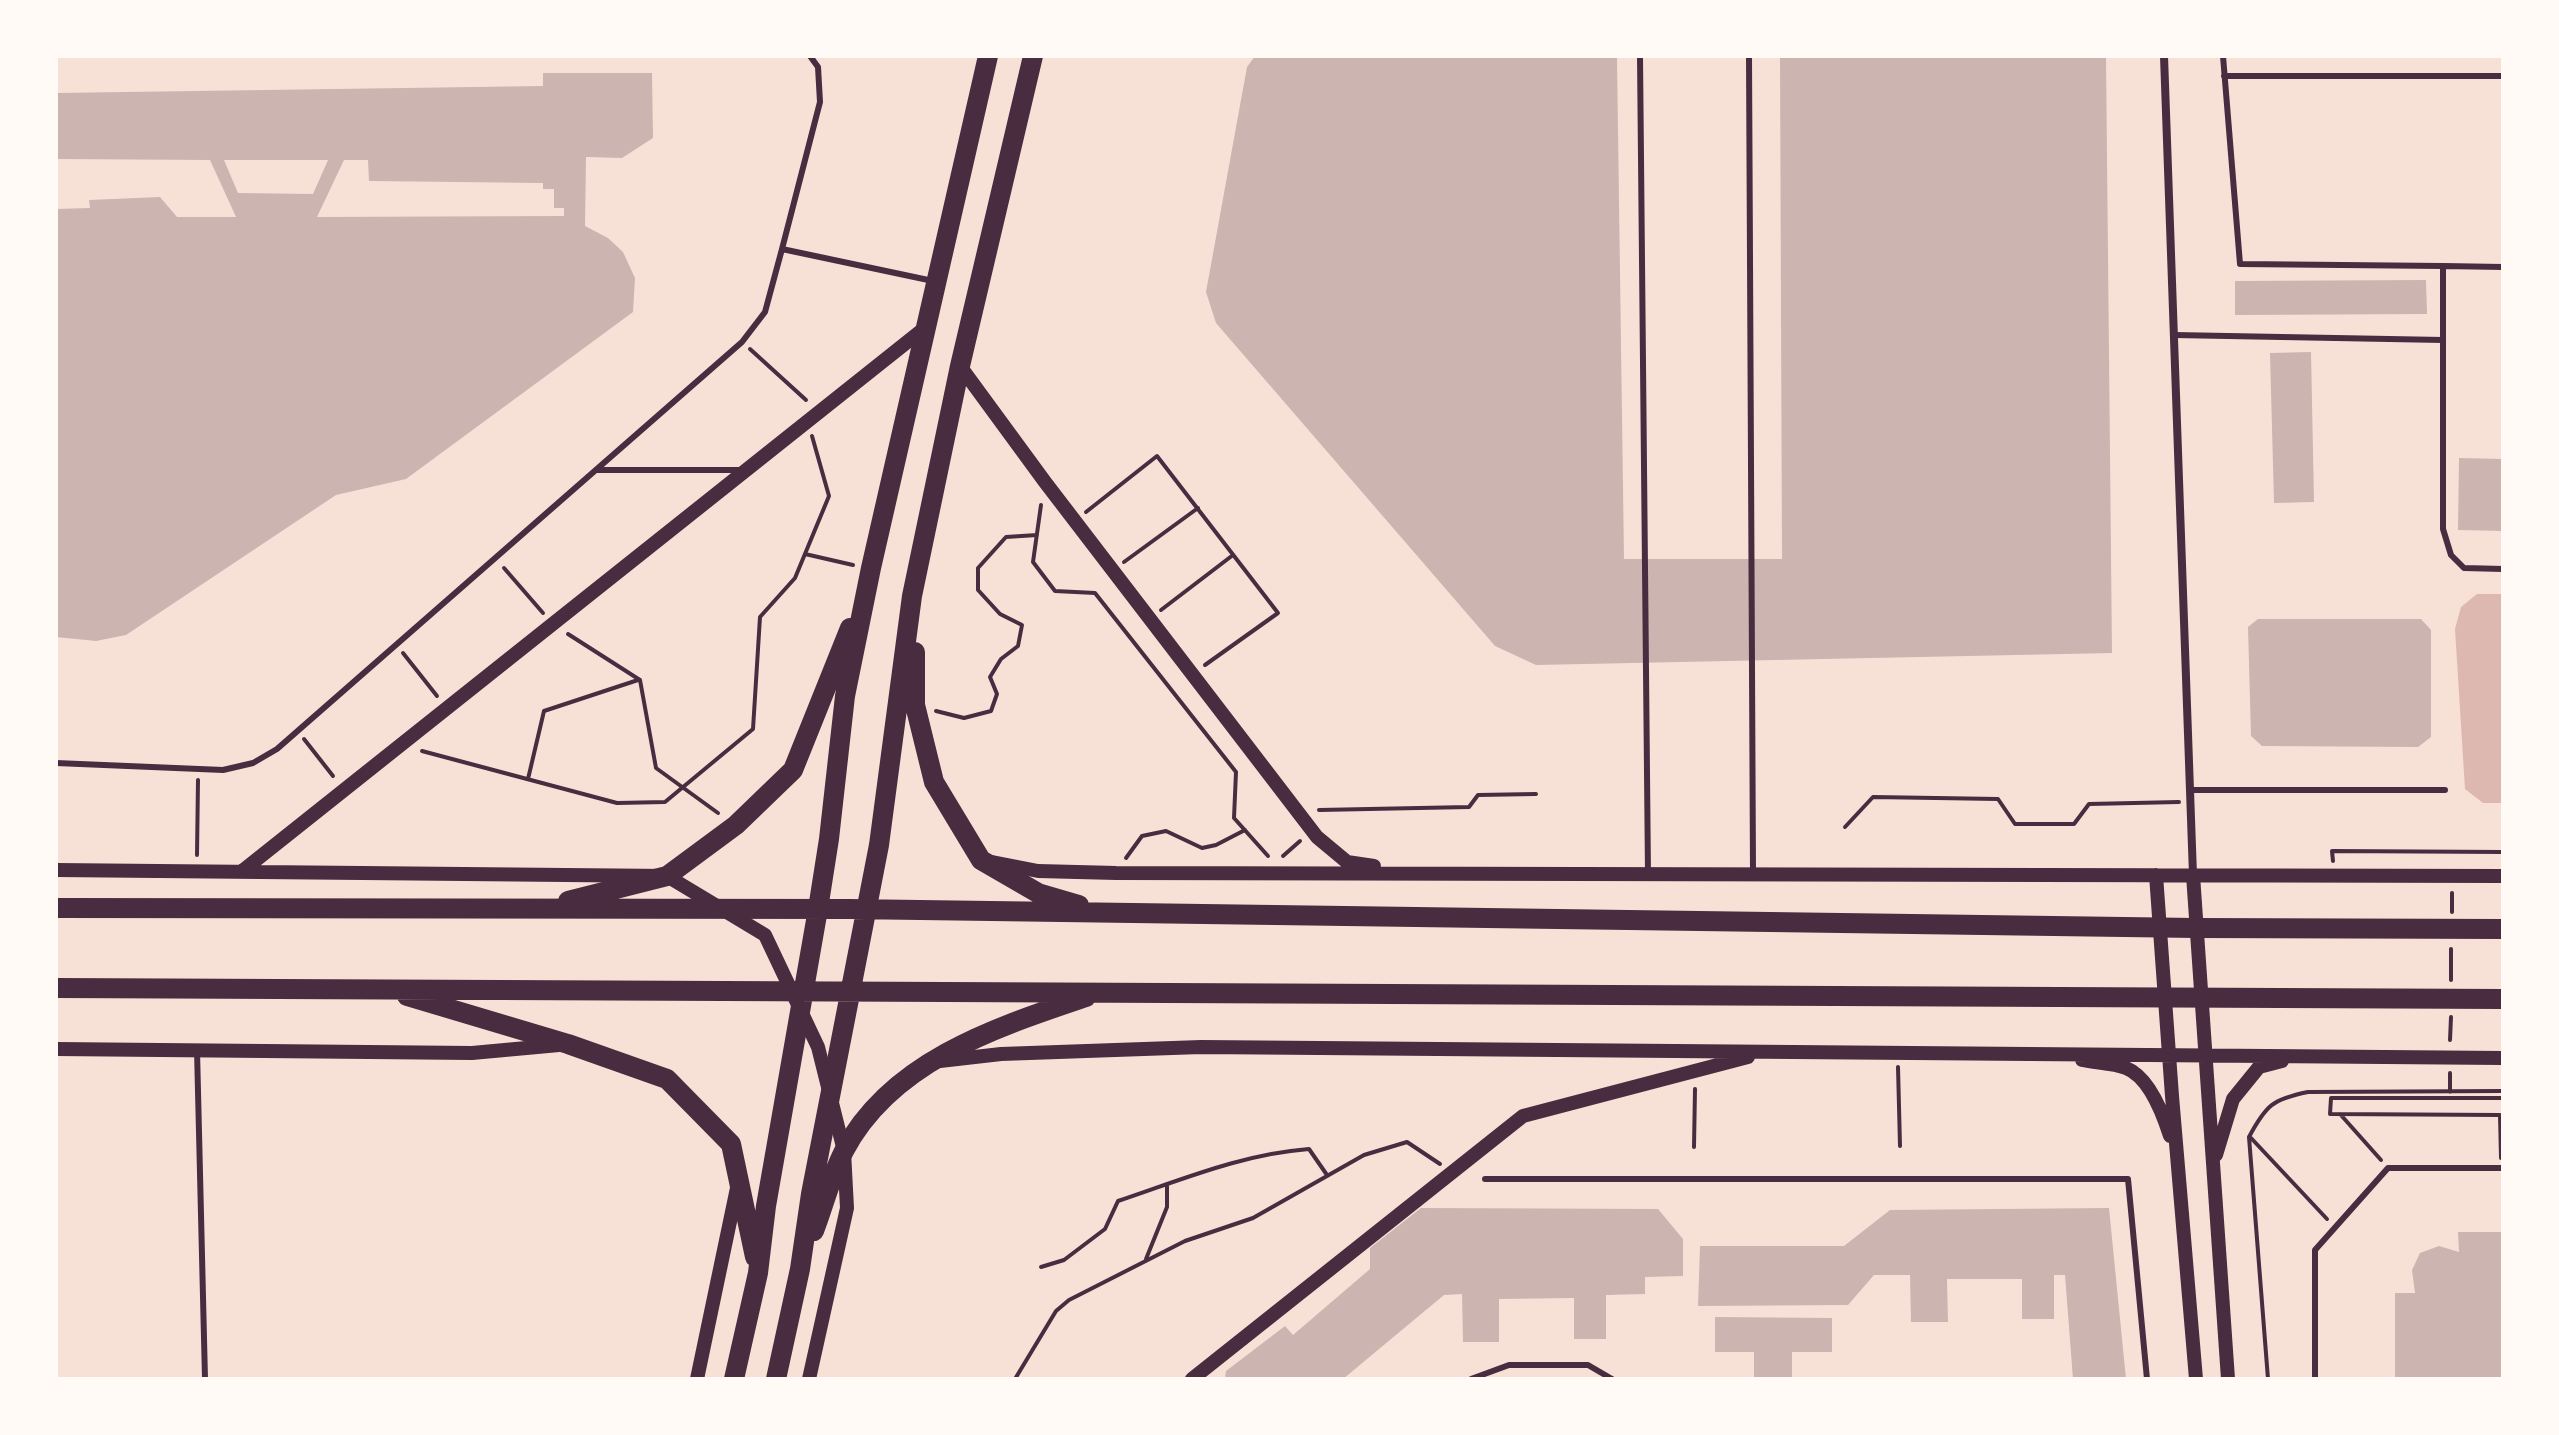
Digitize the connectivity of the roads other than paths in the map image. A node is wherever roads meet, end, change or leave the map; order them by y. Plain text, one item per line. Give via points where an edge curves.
1 (810, 56) edge
2 (988, 56) edge
3 (1033, 56) edge
4 (1640, 56) edge
5 (1749, 56) edge
6 (2164, 56) edge
7 (2223, 56) edge
8 (2224, 76) junction
9 (2503, 76) edge
10 (782, 249) junction
11 (2443, 266) junction
12 (2503, 267) edge
13 (936, 281) junction
14 (926, 327) junction
15 (2174, 335) junction
16 (2443, 340) junction
17 (960, 366) junction
18 (596, 470) junction
19 (746, 470) junction
20 (2503, 569) edge
21 (869, 576) junction
22 (916, 582) junction
23 (56, 763) edge
24 (2190, 790) junction
25 (2445, 790) dead end
26 (981, 860) junction
27 (56, 870) edge
28 (241, 872) junction
29 (1418, 874) junction
30 (1648, 874) junction
31 (1753, 874) junction
32 (2156, 875) junction
33 (2193, 875) junction
34 (667, 876) junction
35 (2503, 876) edge
36 (56, 908) edge
37 (537, 908) junction
38 (818, 909) junction
39 (866, 909) junction
40 (1106, 913) junction
41 (2160, 927) junction
42 (2195, 928) junction
43 (2503, 929) edge
44 (56, 988) edge
45 (384, 989) junction
46 (804, 990) junction
47 (851, 991) junction
48 (1101, 992) junction
49 (2165, 997) junction
50 (2202, 998) junction
51 (2503, 999) edge
52 (568, 1044) junction
53 (56, 1049) edge
54 (197, 1050) junction
55 (1766, 1052) junction
56 (2046, 1054) junction
57 (2169, 1054) junction
58 (2205, 1055) junction
59 (2305, 1056) junction
60 (2503, 1058) edge
61 (931, 1062) junction
62 (844, 1151) junction
63 (2177, 1163) junction
64 (2213, 1167) junction
65 (2502, 1168) edge
66 (1485, 1179) dead end
67 (739, 1180) junction
68 (800, 1269) junction
69 (758, 1273) junction
70 (205, 1379) edge
71 (697, 1379) edge
72 (734, 1379) edge
73 (776, 1379) edge
74 (809, 1379) edge
75 (1192, 1379) edge
76 (1471, 1379) edge
77 (1612, 1379) edge
78 (2147, 1379) edge
79 (2196, 1379) edge
80 (2228, 1379) edge
81 (2315, 1379) edge

1 - 10 lane via 818,67 820,102
2 - 13 highway
3 - 17 highway
4 - 30 lane
5 - 31 lane
6 - 15 street
7 - 8 lane
8 - 9 lane
8 - 11 lane via 2240,264
10 - 13 lane
10 - 18 lane via 765,312 742,342
11 - 12 lane
11 - 16 lane
13 - 14 highway
14 - 19 street
14 - 21 highway
15 - 16 lane
15 - 24 street
16 - 20 lane via 2443,529 2451,555 2464,568
17 - 22 highway
17 - 29 street via 1312,831 1347,862
18 - 19 lane
18 - 23 lane via 277,749 253,763 223,770
19 - 28 street
21 - 34 highway via 793,770 736,825
21 - 38 highway via 845,696
22 - 26 highway via 915,705 934,782
22 - 39 highway
24 - 25 lane
24 - 33 street
26 - 29 street via 1038,871
26 - 40 highway via 1038,893
27 - 28 street
28 - 34 street
29 - 30 street
30 - 31 street
31 - 32 street
32 - 33 street
32 - 41 street
33 - 35 street
33 - 42 street
34 - 37 highway
34 - 62 street via 765,935 818,1047
36 - 37 highway
37 - 38 highway
38 - 39 highway
38 - 46 highway
39 - 40 highway
39 - 47 highway
40 - 41 highway
41 - 42 highway
41 - 49 street
42 - 43 highway
42 - 50 street
44 - 45 highway
45 - 46 highway
45 - 52 highway
46 - 47 highway
46 - 69 highway
47 - 48 highway
47 - 68 highway
48 - 49 highway
48 - 61 highway via 996,1027
49 - 50 highway
49 - 57 street
50 - 51 highway
50 - 58 street
52 - 54 street via 472,1053
52 - 67 highway via 667,1079 731,1144
53 - 54 street
54 - 70 lane
55 - 56 street
55 - 61 street via 1201,1047 1001,1054
55 - 75 street via 1523,1116
56 - 57 street
56 - 63 street via 2127,1069 2143,1081 2165,1119
57 - 58 street
57 - 63 street
58 - 59 street
58 - 64 street
59 - 60 street
59 - 64 street via 2259,1067 2233,1099
61 - 62 highway via 879,1101
62 - 68 highway
62 - 74 street via 847,1208
63 - 79 street
64 - 80 street
65 - 81 lane via 2388,1168 2315,1250
66 - 78 lane via 2128,1179
67 - 69 highway
67 - 71 street
68 - 73 highway
69 - 72 highway
76 - 77 lane via 1509,1365 1588,1365

